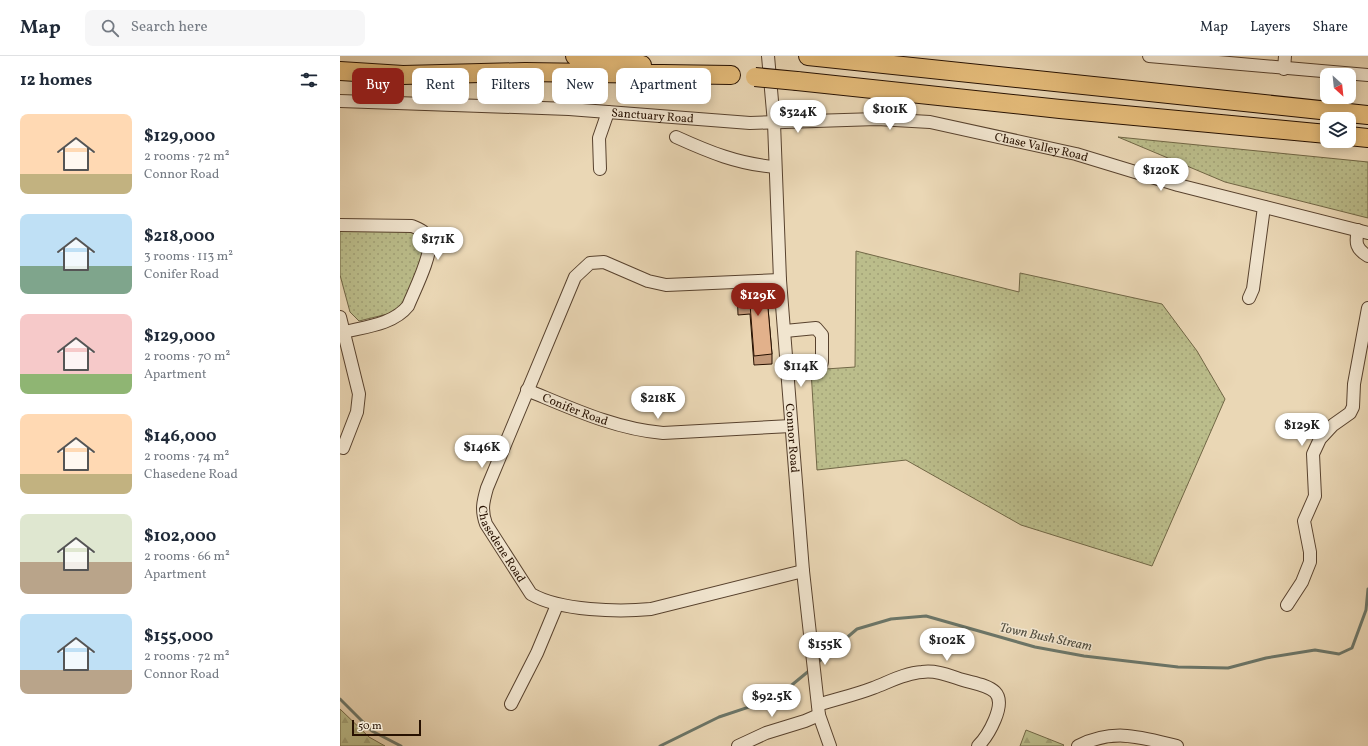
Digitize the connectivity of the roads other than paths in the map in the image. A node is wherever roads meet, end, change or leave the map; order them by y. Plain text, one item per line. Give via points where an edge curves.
1 (575, 56) edge
2 (768, 56) edge
3 (808, 56) edge
4 (1149, 56) edge
5 (1285, 56) edge
6 (1284, 69) junction
7 (340, 71) edge
8 (731, 75) junction
9 (1368, 75) edge
10 (340, 101) edge
11 (608, 112) junction
12 (1368, 115) edge
13 (774, 123) junction
14 (1320, 133) edge
15 (676, 137) dead end
16 (1356, 137) edge
17 (1368, 138) edge
18 (775, 167) junction
19 (600, 169) dead end
20 (1264, 207) junction
21 (340, 225) edge
22 (1363, 232) edge
23 (1368, 256) edge
24 (780, 280) junction
25 (1248, 298) dead end
26 (1368, 308) edge
27 (340, 317) edge
28 (785, 331) junction
29 (342, 332) edge
30 (788, 370) junction
31 (527, 390) junction
32 (791, 426) junction
33 (343, 448) dead end
34 (803, 571) junction
35 (557, 605) junction
36 (1287, 605) dead end
37 (511, 704) dead end
38 (818, 710) junction
39 (738, 746) edge
40 (830, 746) edge
41 (978, 746) edge
42 (1078, 746) edge
43 (1177, 746) edge

1 - 8 highway
2 - 13 street
3 - 12 highway
4 - 6 street
5 - 6 street
6 - 9 street
7 - 8 highway via 396,75 525,72
8 - 14 highway, bridge
10 - 11 street, Sanctuary Road
11 - 13 street, Sanctuary Road
11 - 19 street via 599,138
13 - 18 street, Connor Road
13 - 20 street, Chase Valley Road via 841,119 930,122 1076,154 1178,185
15 - 18 street via 734,161
16 - 17 highway
18 - 24 street, Connor Road
20 - 22 street, Chase Valley Road
20 - 25 street via 1253,289
21 - 29 street via 412,226 425,233 430,244 424,265 404,311 389,320
22 - 23 street via 1356,242 1357,247
24 - 28 street, Connor Road
24 - 31 street, Chasedene Road via 666,285 648,281 604,262 590,263 575,277
26 - 36 street via 1354,384 1353,407 1350,413 1333,425 1315,446 1315,496 1304,521 1310,562 1302,582
27 - 29 street
28 - 30 street, Connor Road
28 - 30 street via 816,328 822,335 821,365
29 - 33 street via 357,384 359,402
30 - 32 street, Connor Road
31 - 32 street, Conifer Road via 590,416 642,431 663,433
31 - 35 street, Chasedene Road via 482,504 482,514 494,538 531,594 542,601
32 - 34 street, Connor Road
34 - 35 street, Chasedene Road via 652,609 626,611
34 - 38 street, Connor Road
35 - 37 street via 537,654
38 - 39 street via 805,721 766,732
38 - 40 street, Connor Road
38 - 41 street via 905,676 934,671 989,688 997,695 998,711 989,732
42 - 43 street via 1112,735 1143,738

